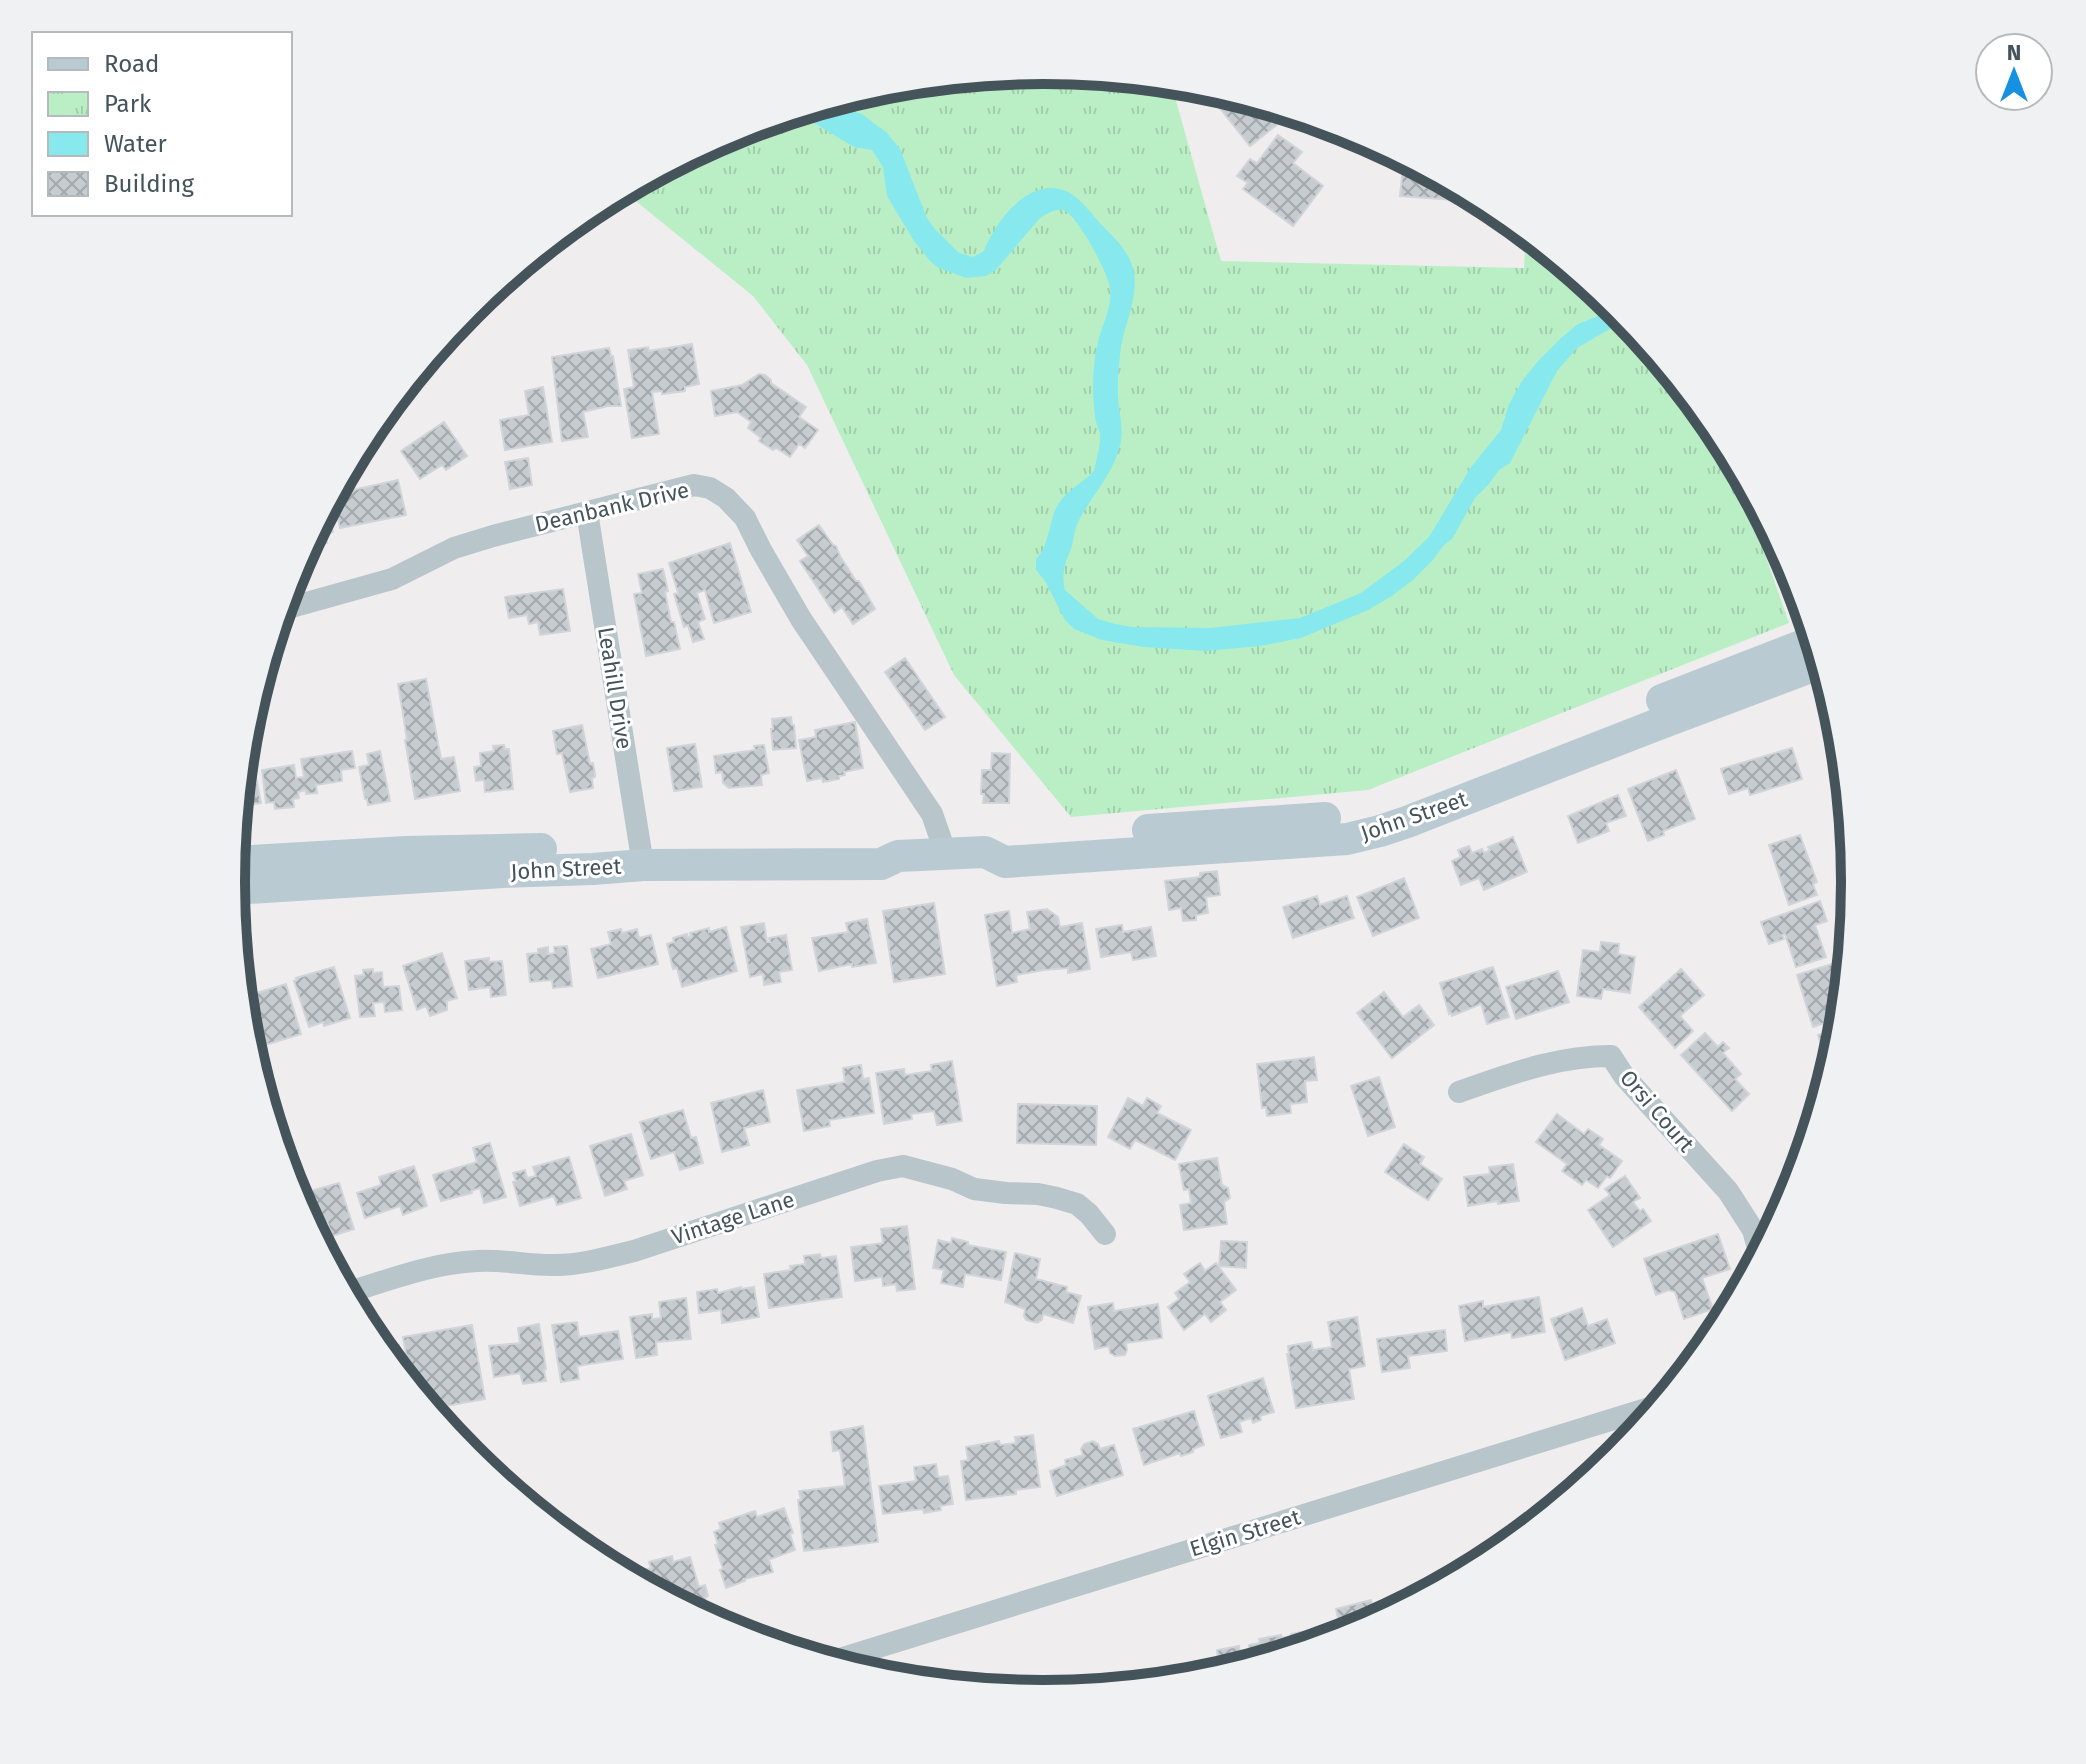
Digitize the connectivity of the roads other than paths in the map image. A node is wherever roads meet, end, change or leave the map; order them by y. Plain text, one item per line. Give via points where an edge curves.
1 (587, 512) junction
2 (294, 606) edge
3 (1805, 644) edge
4 (1811, 667) edge
5 (985, 852) junction
6 (946, 854) junction
7 (641, 856) junction
8 (246, 861) edge
9 (245, 888) edge
10 (1459, 1092) dead end
11 (1105, 1234) dead end
12 (1756, 1241) edge
13 (357, 1290) edge
14 (1640, 1411) edge
15 (849, 1656) edge

1 - 2 street, Deanbank Drive via 454,548 392,579
1 - 6 street, Deanbank Drive via 694,485 726,498 745,518 801,619 932,814
1 - 7 street, Leahill Drive
3 - 5 main road, John Street via 1364,815 1005,840
4 - 5 main road, John Street via 1347,839 1005,862
5 - 6 main road, John Street
6 - 7 main road, John Street via 898,856 881,864
7 - 8 main road, John Street via 406,852
7 - 9 main road, John Street via 503,872
10 - 12 street, Orsi Court via 1563,1059 1611,1056 1728,1191
11 - 13 street, Vintage Lane via 1077,1204 1038,1194 974,1189 903,1166 599,1259 560,1265 453,1263
14 - 15 street, Elgin Street

